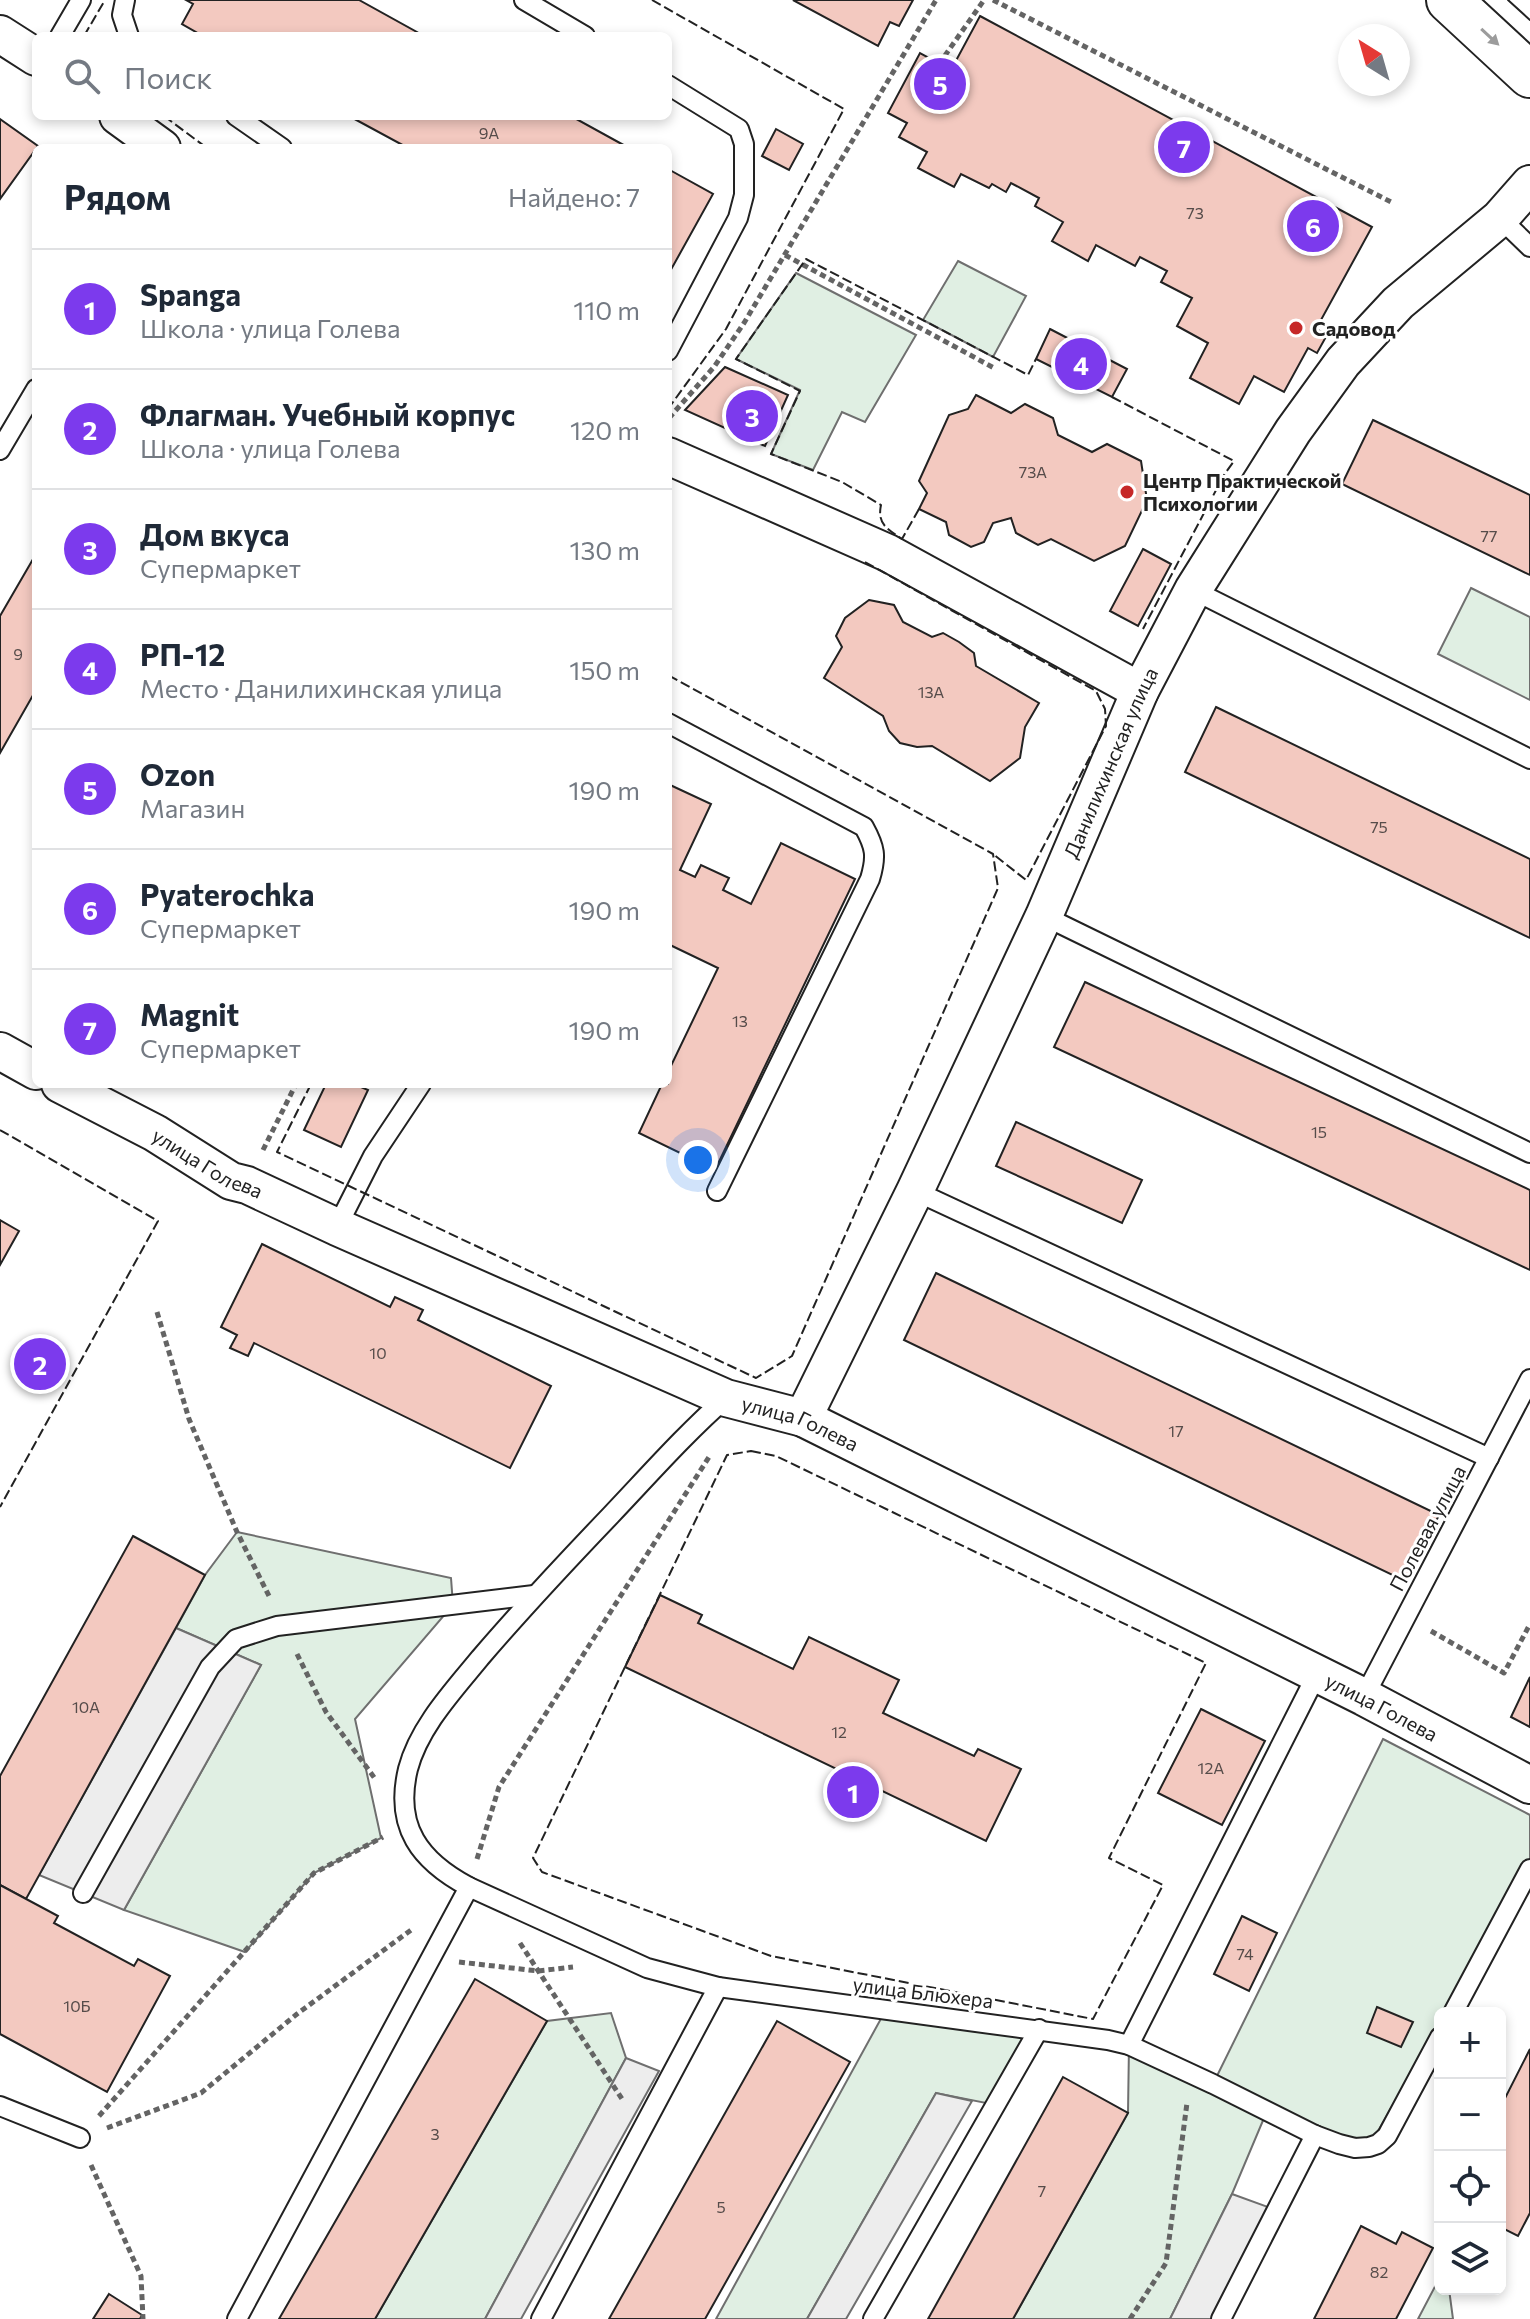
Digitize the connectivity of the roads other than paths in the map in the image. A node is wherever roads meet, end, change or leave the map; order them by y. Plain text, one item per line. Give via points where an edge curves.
1 (81, 0) edge
2 (125, 0) edge
3 (524, 0) edge
4 (1449, 0) edge
5 (62, 32) edge
6 (128, 32) edge
7 (578, 32) edge
8 (0, 34) edge
9 (32, 54) edge
10 (1530, 75) edge
11 (672, 87) edge
12 (124, 120) edge
13 (242, 120) edge
14 (156, 144) edge
15 (276, 144) edge
16 (1530, 184) edge
17 (1500, 218) junction
18 (1530, 247) edge
19 (672, 344) edge
20 (32, 396) edge
21 (0, 450) edge
22 (672, 458) edge
23 (1193, 590) junction
24 (1140, 691) junction
25 (672, 725) edge
26 (1530, 759) edge
27 (1044, 916) junction
28 (0, 1051) edge
29 (32, 1069) edge
30 (68, 1088) edge
31 (418, 1088) edge
32 (1530, 1153) edge
33 (717, 1191) dead end
34 (915, 1191) junction
35 (337, 1227) junction
36 (1530, 1379) edge
37 (726, 1398) junction
38 (803, 1418) junction
39 (1489, 1458) junction
40 (534, 1595) junction
41 (1317, 1674) junction
42 (1364, 1697) junction
43 (1530, 1785) edge
44 (1530, 1869) edge
45 (469, 1887) junction
46 (83, 1893) dead end
47 (718, 1987) junction
48 (1456, 2007) edge
49 (1039, 2029) junction
50 (1129, 2045) junction
51 (1434, 2048) edge
52 (0, 2106) edge
53 (1315, 2135) junction
54 (80, 2138) road end
55 (237, 2319) edge
56 (541, 2319) edge
57 (873, 2319) edge
58 (1221, 2319) edge

1 - 5 lane
2 - 6 lane via 122,15
3 - 7 lane
4 -> 10 main road
8 - 9 street
11 - 19 lane via 739,129 744,144 744,195 733,231
12 - 14 street
13 - 15 lane
16 - 17 street, Данилихинская улица
17 - 18 lane
17 - 23 street, Данилихинская улица via 1398,303 1343,362
20 - 21 lane
22 - 24 street via 888,553
23 - 24 street, Данилихинская улица
23 - 26 lane
24 - 27 street, Данилихинская улица
25 - 33 lane via 864,827 876,860
27 - 32 lane
27 - 34 street, Данилихинская улица
28 - 29 street
30 - 35 street, улица Голева via 155,1133 231,1181
31 - 35 lane via 373,1156
34 - 38 street, Данилихинская улица
34 - 39 lane
35 - 37 street, улица Голева
36 - 39 lane, Полевая улица
37 - 38 street, улица Голева
37 - 40 lane
38 - 41 street, улица Голева
39 - 42 lane, Полевая улица
40 - 45 lane, улица Блюхера via 447,1698 415,1749 408,1772 408,1824 427,1859
40 - 46 lane via 283,1626 236,1639 210,1667
41 - 42 street, улица Голева
41 - 50 lane
42 - 43 street, улица Голева
44 - 48 lane
45 - 47 lane, улица Блюхера via 647,1968
45 - 55 lane
47 - 49 lane, улица Блюхера
47 - 56 lane
49 - 50 lane, улица Блюхера
49 - 57 lane
50 - 53 lane, улица Блюхера
51 - 53 lane, улица Блюхера via 1378,2144 1355,2148
52 - 54 lane
53 - 58 lane

